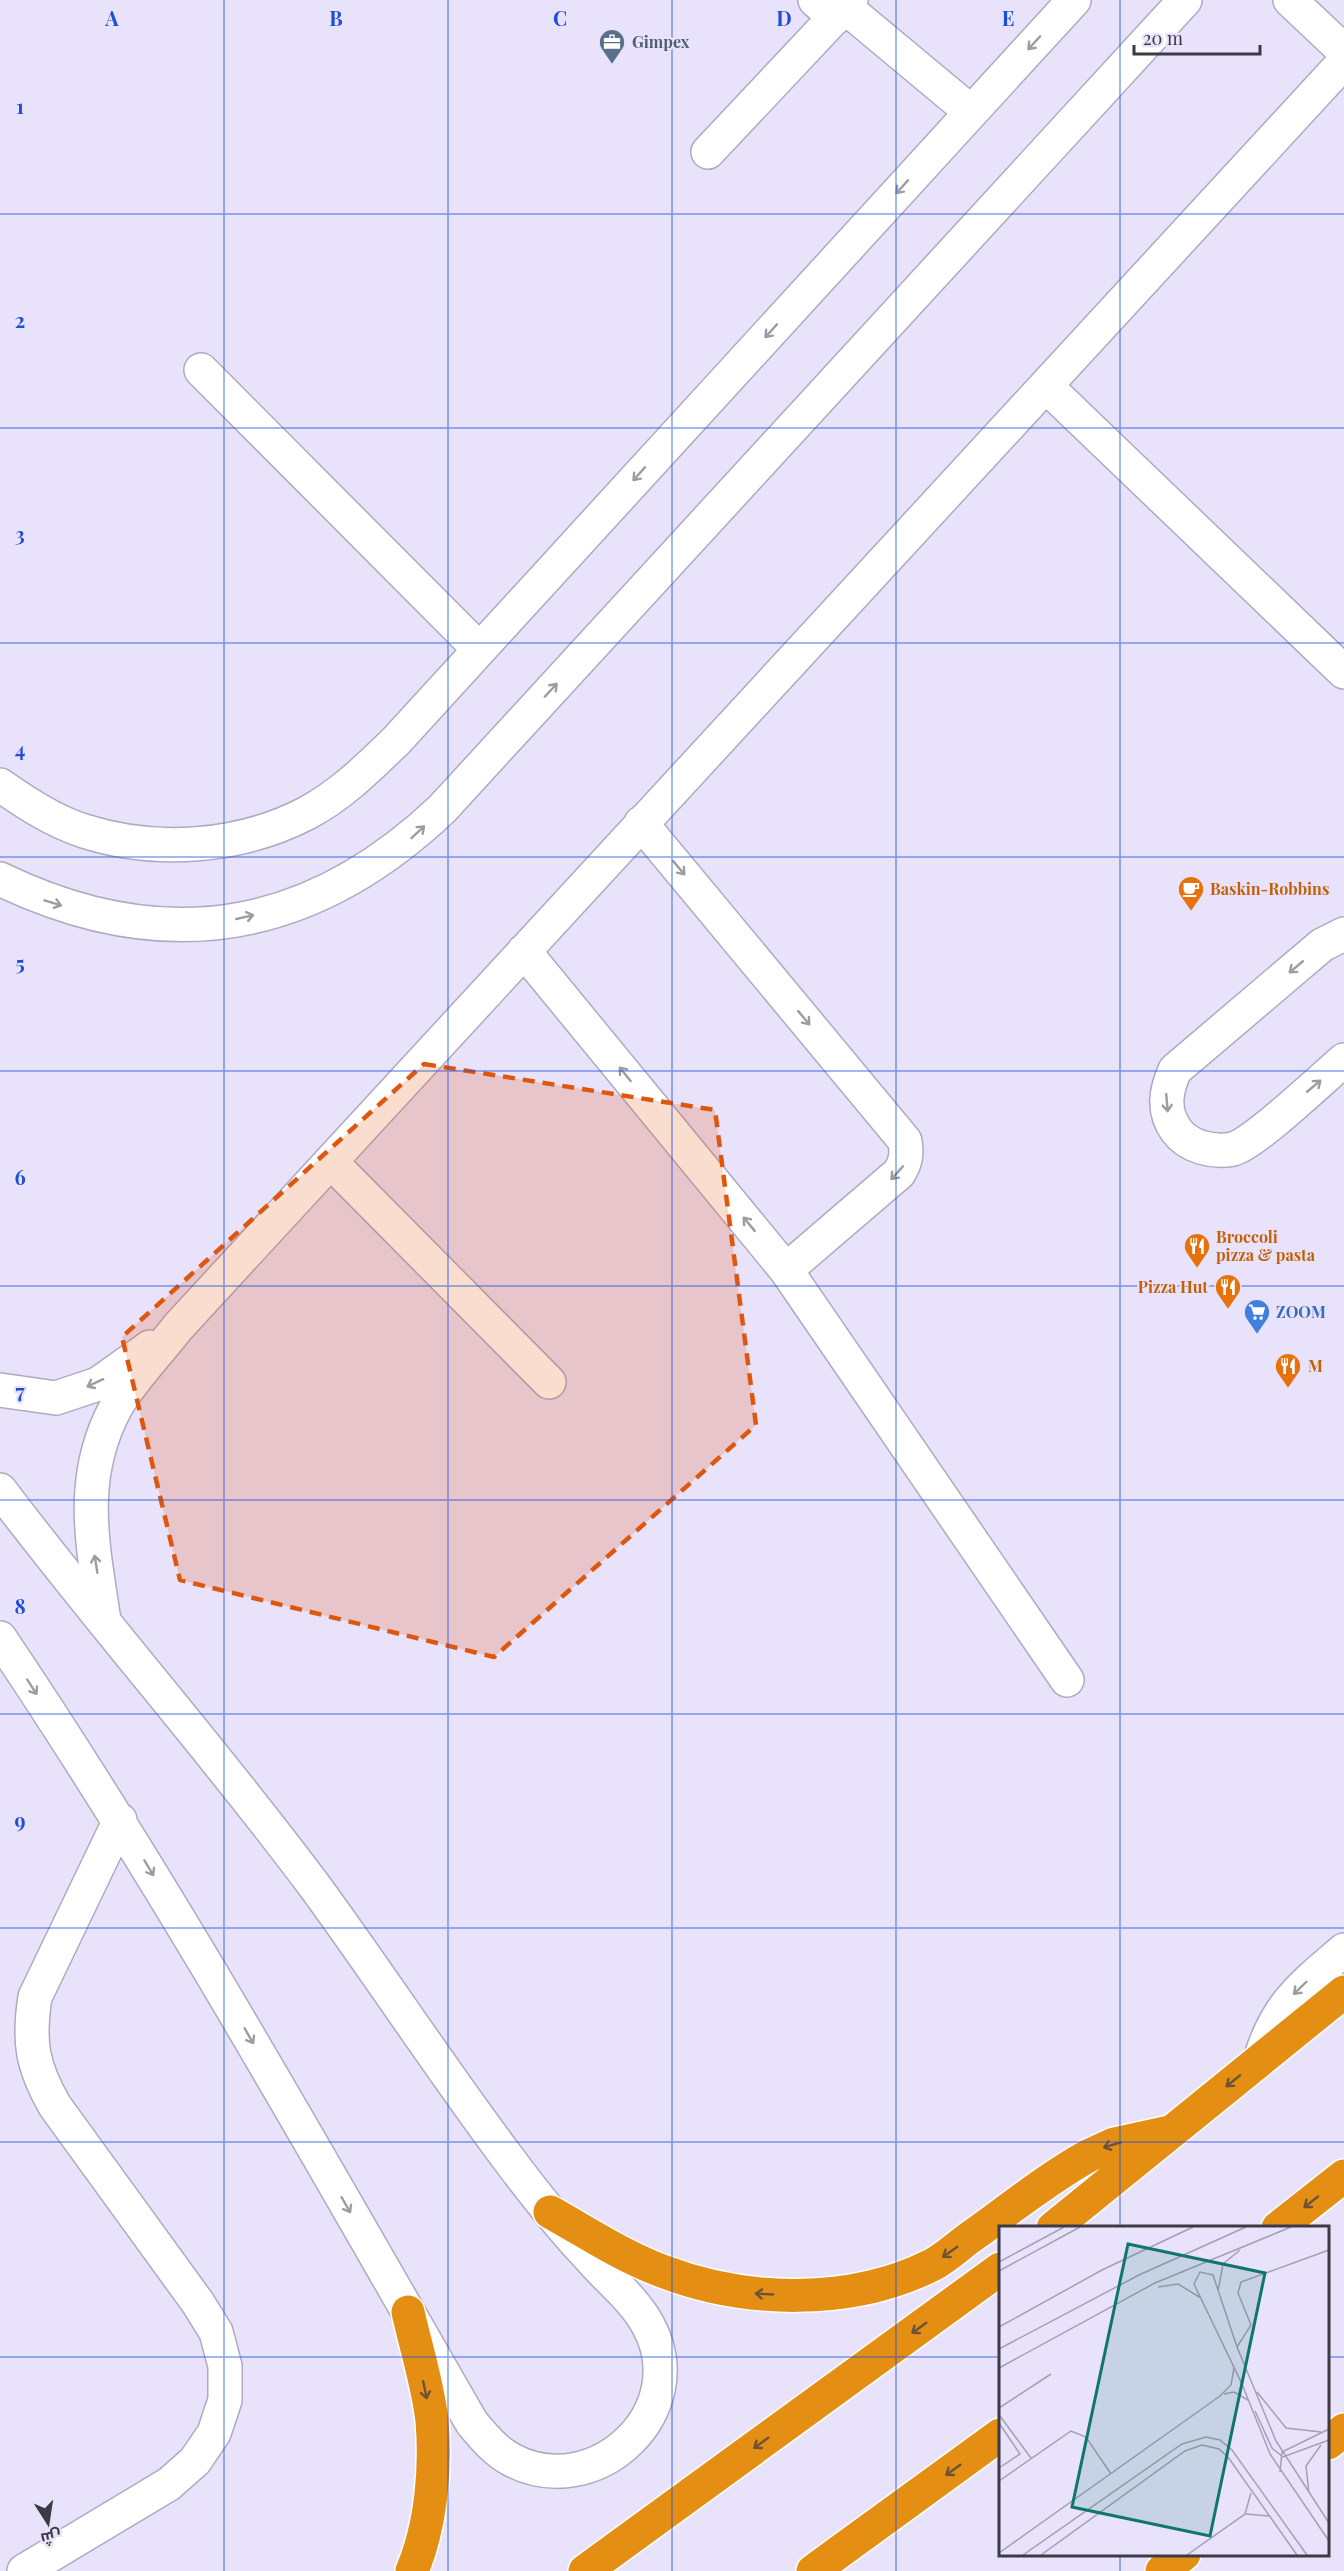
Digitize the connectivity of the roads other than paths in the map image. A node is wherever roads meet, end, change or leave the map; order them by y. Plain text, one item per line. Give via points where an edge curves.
1 (1074, 0) edge
2 (1185, 0) edge
3 (1290, 0) edge
4 (837, 6) edge
5 (1344, 51) edge
6 (1344, 63) edge
7 (971, 112) junction
8 (708, 152) dead end
9 (201, 370) dead end
10 (1046, 386) junction
11 (480, 649) junction
12 (1344, 672) edge
13 (0, 785) edge
14 (641, 823) junction
15 (0, 879) edge
16 (1344, 934) edge
17 (524, 951) junction
18 (1344, 1060) edge
19 (331, 1162) junction
20 (786, 1270) junction
21 (178, 1327) junction
22 (549, 1382) dead end
23 (0, 1390) edge
24 (0, 1490) edge
25 (105, 1622) junction
26 (0, 1638) edge
27 (1067, 1680) dead end
28 (120, 1820) junction
29 (1344, 1950) edge
30 (1344, 1992) edge
31 (1260, 2060) junction
32 (1169, 2132) junction
33 (1344, 2176) edge
34 (550, 2211) junction
35 (1055, 2226) edge
36 (1281, 2226) edge
37 (999, 2270) edge
38 (408, 2312) junction
39 (1344, 2430) edge
40 (999, 2436) edge
41 (1329, 2442) edge
42 (1181, 2556) edge
43 (24, 2571) edge
44 (411, 2571) edge
45 (585, 2571) edge
46 (813, 2571) edge
47 (1162, 2571) edge

1 -> 7 street
15 -> 2 street via 43,900 89,914 136,923 184,925 279,910 325,893 368,870 407,842 442,809
3 - 5 street
4 - 7 street
4 - 8 street
6 - 10 street
7 -> 11 street
9 - 11 street
10 - 12 street
10 - 14 street
11 - 13 street via 355,781 307,813 253,834 197,845 140,843 84,831 31,807
14 - 17 street
14 -> 20 street via 905,1141 905,1164 899,1173
16 -> 18 street via 1322,945 1175,1070 1166,1089 1167,1111 1176,1131 1193,1144 1214,1151 1235,1148 1254,1137
17 - 19 street
20 -> 17 street
19 - 21 street
19 - 22 street
20 - 27 street
21 -> 23 street via 98,1384 56,1398
25 -> 21 street via 89,1523 96,1456 117,1405
24 - 25 street
25 - 34 street via 314,1886
26 -> 28 street
28 -> 38 street via 212,1971
28 - 43 street via 35,1997 32,2053 40,2081 55,2106 216,2332 225,2366 225,2400 214,2433 195,2461 177,2477
29 -> 31 street via 1292,1996 1277,2015
30 - 31 highway
31 -> 32 highway
32 -> 34 highway via 1114,2144 1088,2156 932,2265 889,2281 844,2291 798,2295 751,2293 705,2285 620,2252
32 - 35 highway
33 -> 36 highway
34 - 38 street via 635,2304 650,2328 658,2354 659,2381 652,2409 638,2432 618,2452 594,2465 566,2471 539,2469 512,2460 490,2445 472,2422
37 -> 45 highway
38 -> 44 highway via 432,2420 433,2469 427,2518
39 - 41 highway
40 -> 46 highway
42 - 47 highway

